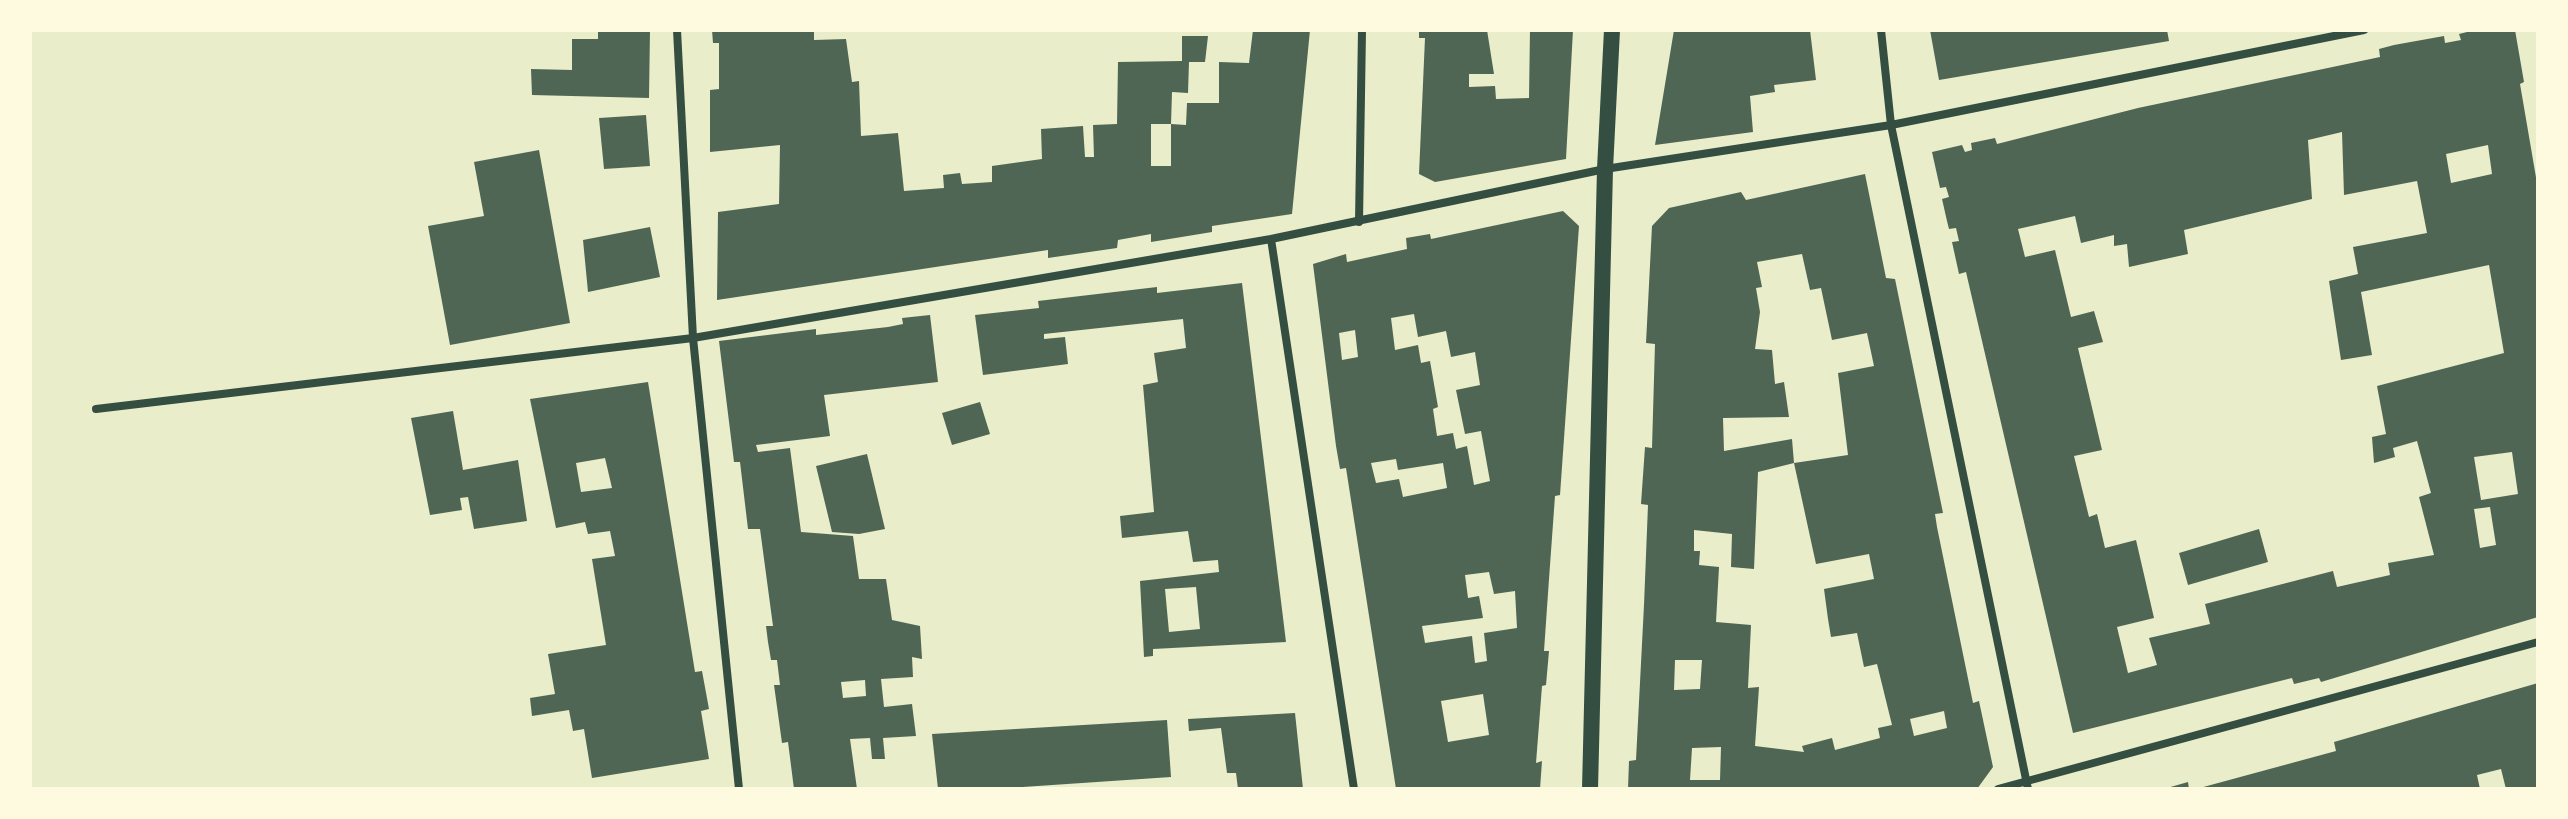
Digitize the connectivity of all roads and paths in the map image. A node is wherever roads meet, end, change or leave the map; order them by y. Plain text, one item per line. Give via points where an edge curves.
1 (677, 30) edge
2 (1362, 30) edge
3 (1612, 30) edge
4 (1881, 30) edge
5 (2364, 30) edge
6 (1891, 125) junction
7 (1605, 169) junction
8 (1359, 222) junction
9 (1271, 239) junction
10 (693, 338) junction
11 (96, 409) dead end
12 (2538, 642) edge
13 (2027, 785) edge
14 (739, 789) edge
15 (1354, 789) edge
16 (1590, 789) edge
17 (1998, 789) edge

1 - 10 street
2 - 8 street
3 - 7 main road
4 - 6 street
5 - 6 street
6 - 7 street
6 - 13 street
7 - 8 street
7 - 16 main road
8 - 9 street
9 - 10 street
9 - 15 street
10 - 11 street
10 - 14 street
12 - 13 street
13 - 17 street

